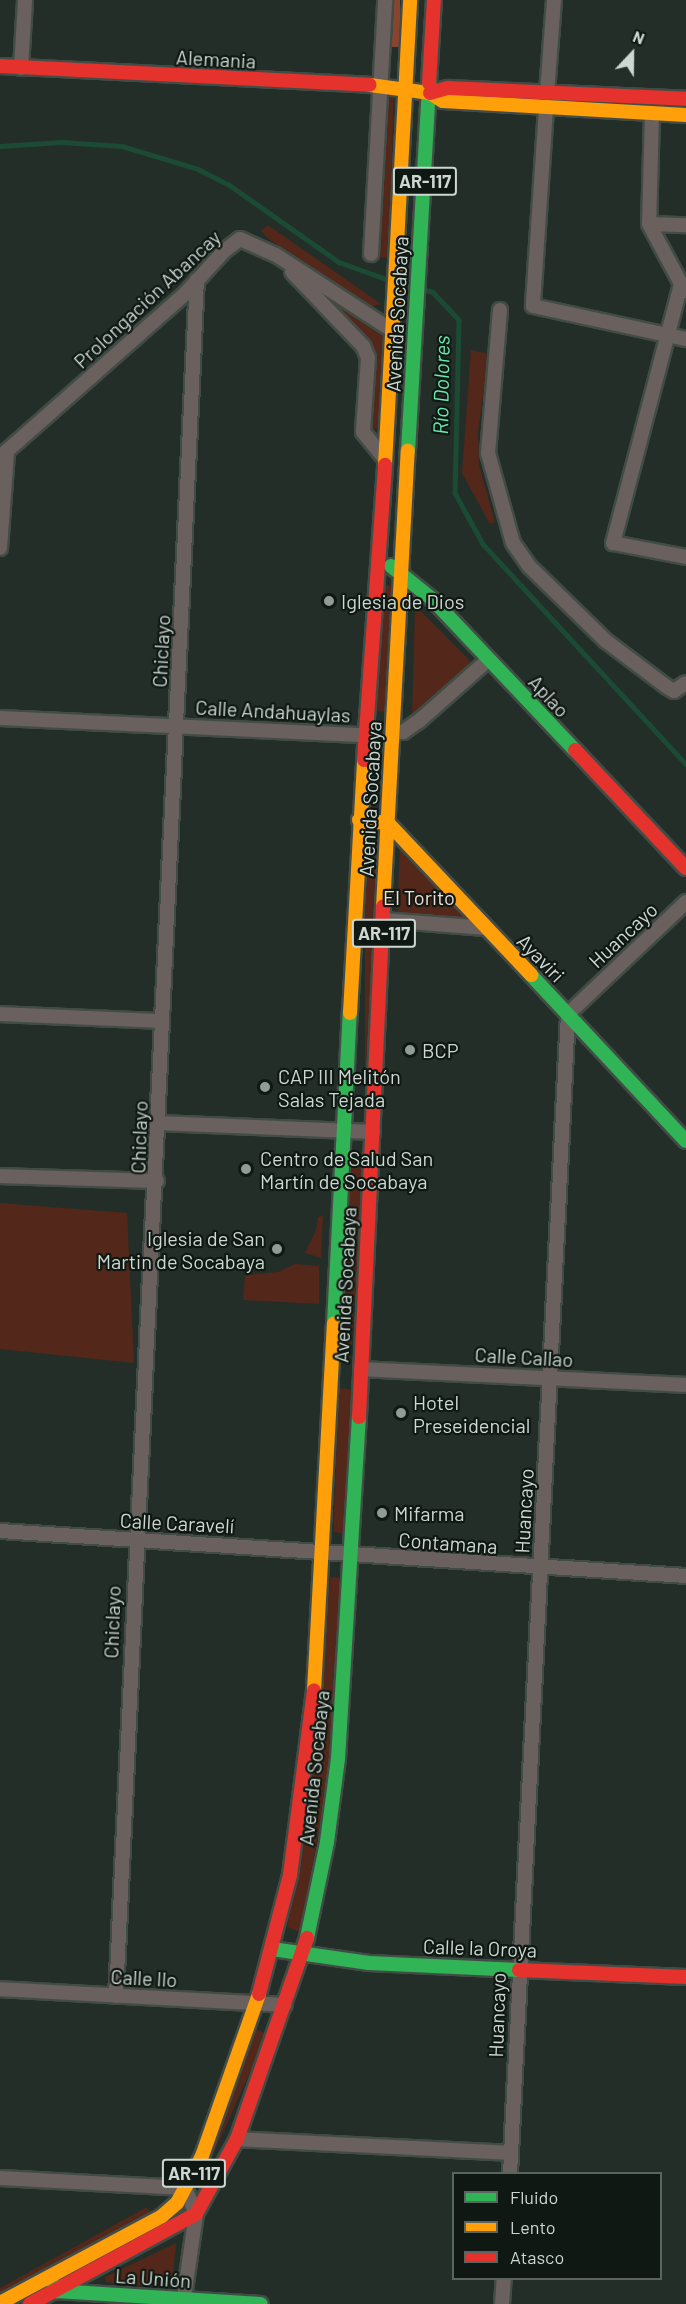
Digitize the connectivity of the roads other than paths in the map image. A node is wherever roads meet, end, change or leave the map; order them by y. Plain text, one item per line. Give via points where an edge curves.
1 (25, 0) edge
2 (385, 0) edge
3 (410, 0) edge
4 (434, 0) edge
5 (554, 0) edge
6 (0, 66) edge
7 (21, 68) junction
8 (379, 86) junction
9 (406, 89) junction
10 (430, 93) junction
11 (547, 93) junction
12 (686, 99) edge
13 (546, 108) junction
14 (652, 113) junction
15 (686, 115) edge
16 (649, 224) junction
17 (686, 225) edge
18 (371, 254) dead end
19 (276, 255) junction
20 (197, 280) junction
21 (684, 288) edge
22 (500, 310) dead end
23 (393, 331) junction
24 (666, 335) junction
25 (686, 339) edge
26 (3, 455) edge
27 (386, 459) junction
28 (0, 548) edge
29 (378, 557) junction
30 (686, 557) edge
31 (402, 573) junction
32 (488, 660) junction
33 (686, 682) edge
34 (0, 718) edge
35 (176, 726) junction
36 (393, 732) junction
37 (365, 735) junction
38 (359, 820) junction
39 (388, 823) junction
40 (686, 868) edge
41 (686, 902) edge
42 (385, 920) junction
43 (485, 928) junction
44 (0, 1014) edge
45 (568, 1014) junction
46 (162, 1021) junction
47 (160, 1123) junction
48 (344, 1131) junction
49 (373, 1132) junction
50 (686, 1141) edge
51 (0, 1176) edge
52 (157, 1181) junction
53 (361, 1369) junction
54 (550, 1377) junction
55 (686, 1386) edge
56 (0, 1532) edge
57 (135, 1540) junction
58 (323, 1552) junction
59 (352, 1555) junction
60 (540, 1569) junction
61 (686, 1576) edge
62 (273, 1949) junction
63 (302, 1955) junction
64 (518, 1969) junction
65 (686, 1977) edge
66 (0, 1989) edge
67 (117, 1996) junction
68 (256, 2004) junction
69 (285, 2005) junction
70 (237, 2139) junction
71 (511, 2153) junction
72 (510, 2172) edge
73 (0, 2178) edge
74 (185, 2188) junction
75 (196, 2214) junction
76 (50, 2278) junction
77 (504, 2280) edge
78 (57, 2291) junction
79 (183, 2302) edge
80 (0, 2303) edge
81 (30, 2304) edge
82 (261, 2304) edge
83 (502, 2304) edge

1 - 7 street
2 - 8 street
3 - 9 main road, Avenida Socabaya / AR-117
4 - 10 main road, Avenida Socabaya / AR-117
5 - 11 street
6 - 7 main road, Alemania
7 - 8 main road, Alemania
8 - 9 main road, Alemania
8 - 18 street
9 - 10 main road, Alemania
9 - 23 main road, Avenida Socabaya / AR-117
10 - 11 main road via 448,88
10 - 13 main road via 443,101
10 - 31 main road, Avenida Socabaya / AR-117
11 - 12 main road
13 - 14 main road
13 - 24 street via 533,306
14 - 15 main road
14 - 16 street
16 - 17 street
16 - 21 street
19 - 20 street, Prolongación Abancay via 240,239
19 - 23 street, Prolongación Abancay
19 - 27 street via 363,346 368,358 363,432
20 - 26 street, Prolongación Abancay
20 - 35 street, Chiclayo
21 - 24 street
22 - 33 street via 488,453 513,543 530,567 606,640 667,687 674,690
23 - 27 main road, Avenida Socabaya / AR-117
24 - 25 street
24 - 30 street via 613,543
26 - 28 street
27 - 29 main road, Avenida Socabaya / AR-117
29 - 31 main road, Aplao
29 - 37 main road, Avenida Socabaya / AR-117
31 - 32 main road, Aplao
31 - 36 main road, Avenida Socabaya / AR-117
32 - 36 street via 419,721 403,732
32 - 40 main road, Aplao
34 - 35 street, Calle Andahuaylas
35 - 37 street, Calle Andahuaylas
35 - 46 street, Chiclayo
36 - 39 main road, Avenida Socabaya / AR-117
37 - 38 main road, Avenida Socabaya / AR-117
38 - 39 main road
38 - 48 main road, Avenida Socabaya / AR-117
39 - 42 main road, Avenida Socabaya / AR-117
39 - 43 main road, Ayaviri
41 - 45 street, Huancayo
42 - 43 street
42 - 49 main road, Avenida Socabaya / AR-117
43 - 45 main road, Ayaviri
44 - 46 street
45 - 50 main road, Ayaviri
45 - 54 street, Huancayo
46 - 47 street, Chiclayo
47 - 48 street
47 - 52 street, Chiclayo
48 - 49 street
48 - 58 main road, Avenida Socabaya / AR-117
49 - 53 main road, Avenida Socabaya / AR-117
51 - 52 street
52 - 57 street, Chiclayo
53 - 54 street, Calle Callao
53 - 59 main road, Avenida Socabaya / AR-117
54 - 55 street, Calle Callao
54 - 60 street, Huancayo
56 - 57 street, Calle Caravelí
57 - 58 street, Calle Caravelí
57 - 67 street, Chiclayo
58 - 59 street, Calle Caravelí
58 - 62 main road, Avenida Socabaya / AR-117 via 310,1736 290,1875
59 - 60 street, Contamana
59 - 63 main road, Avenida Socabaya / AR-117 via 335,1789
60 - 61 street, Contamana
60 - 64 street, Huancayo
62 - 63 main road, Calle la Oroya
62 - 68 main road, Avenida Socabaya / AR-117
63 - 64 main road, Calle la Oroya via 369,1963
63 - 69 main road, Avenida Socabaya / AR-117
64 - 65 main road, Calle la Oroya
64 - 71 street, Huancayo
66 - 67 street, Calle Ilo
67 - 68 street, Calle Ilo
68 - 69 street, Calle Ilo
68 - 74 main road, Avenida Socabaya / AR-117 via 202,2156
69 - 70 main road, Avenida Socabaya / AR-117
70 - 71 street
70 - 75 main road, Avenida Socabaya / AR-117
71 - 72 street, Huancayo
73 - 74 street
74 - 75 street
74 - 76 main road, Avenida Socabaya / AR-117 via 162,2216
75 - 78 main road, AR-117
75 - 79 street
76 - 78 main road
76 - 80 main road, Avenida Socabaya / AR-117
77 - 83 street
78 - 79 main road, La Unión
78 - 81 main road, AR-117
79 - 82 main road, La Unión

